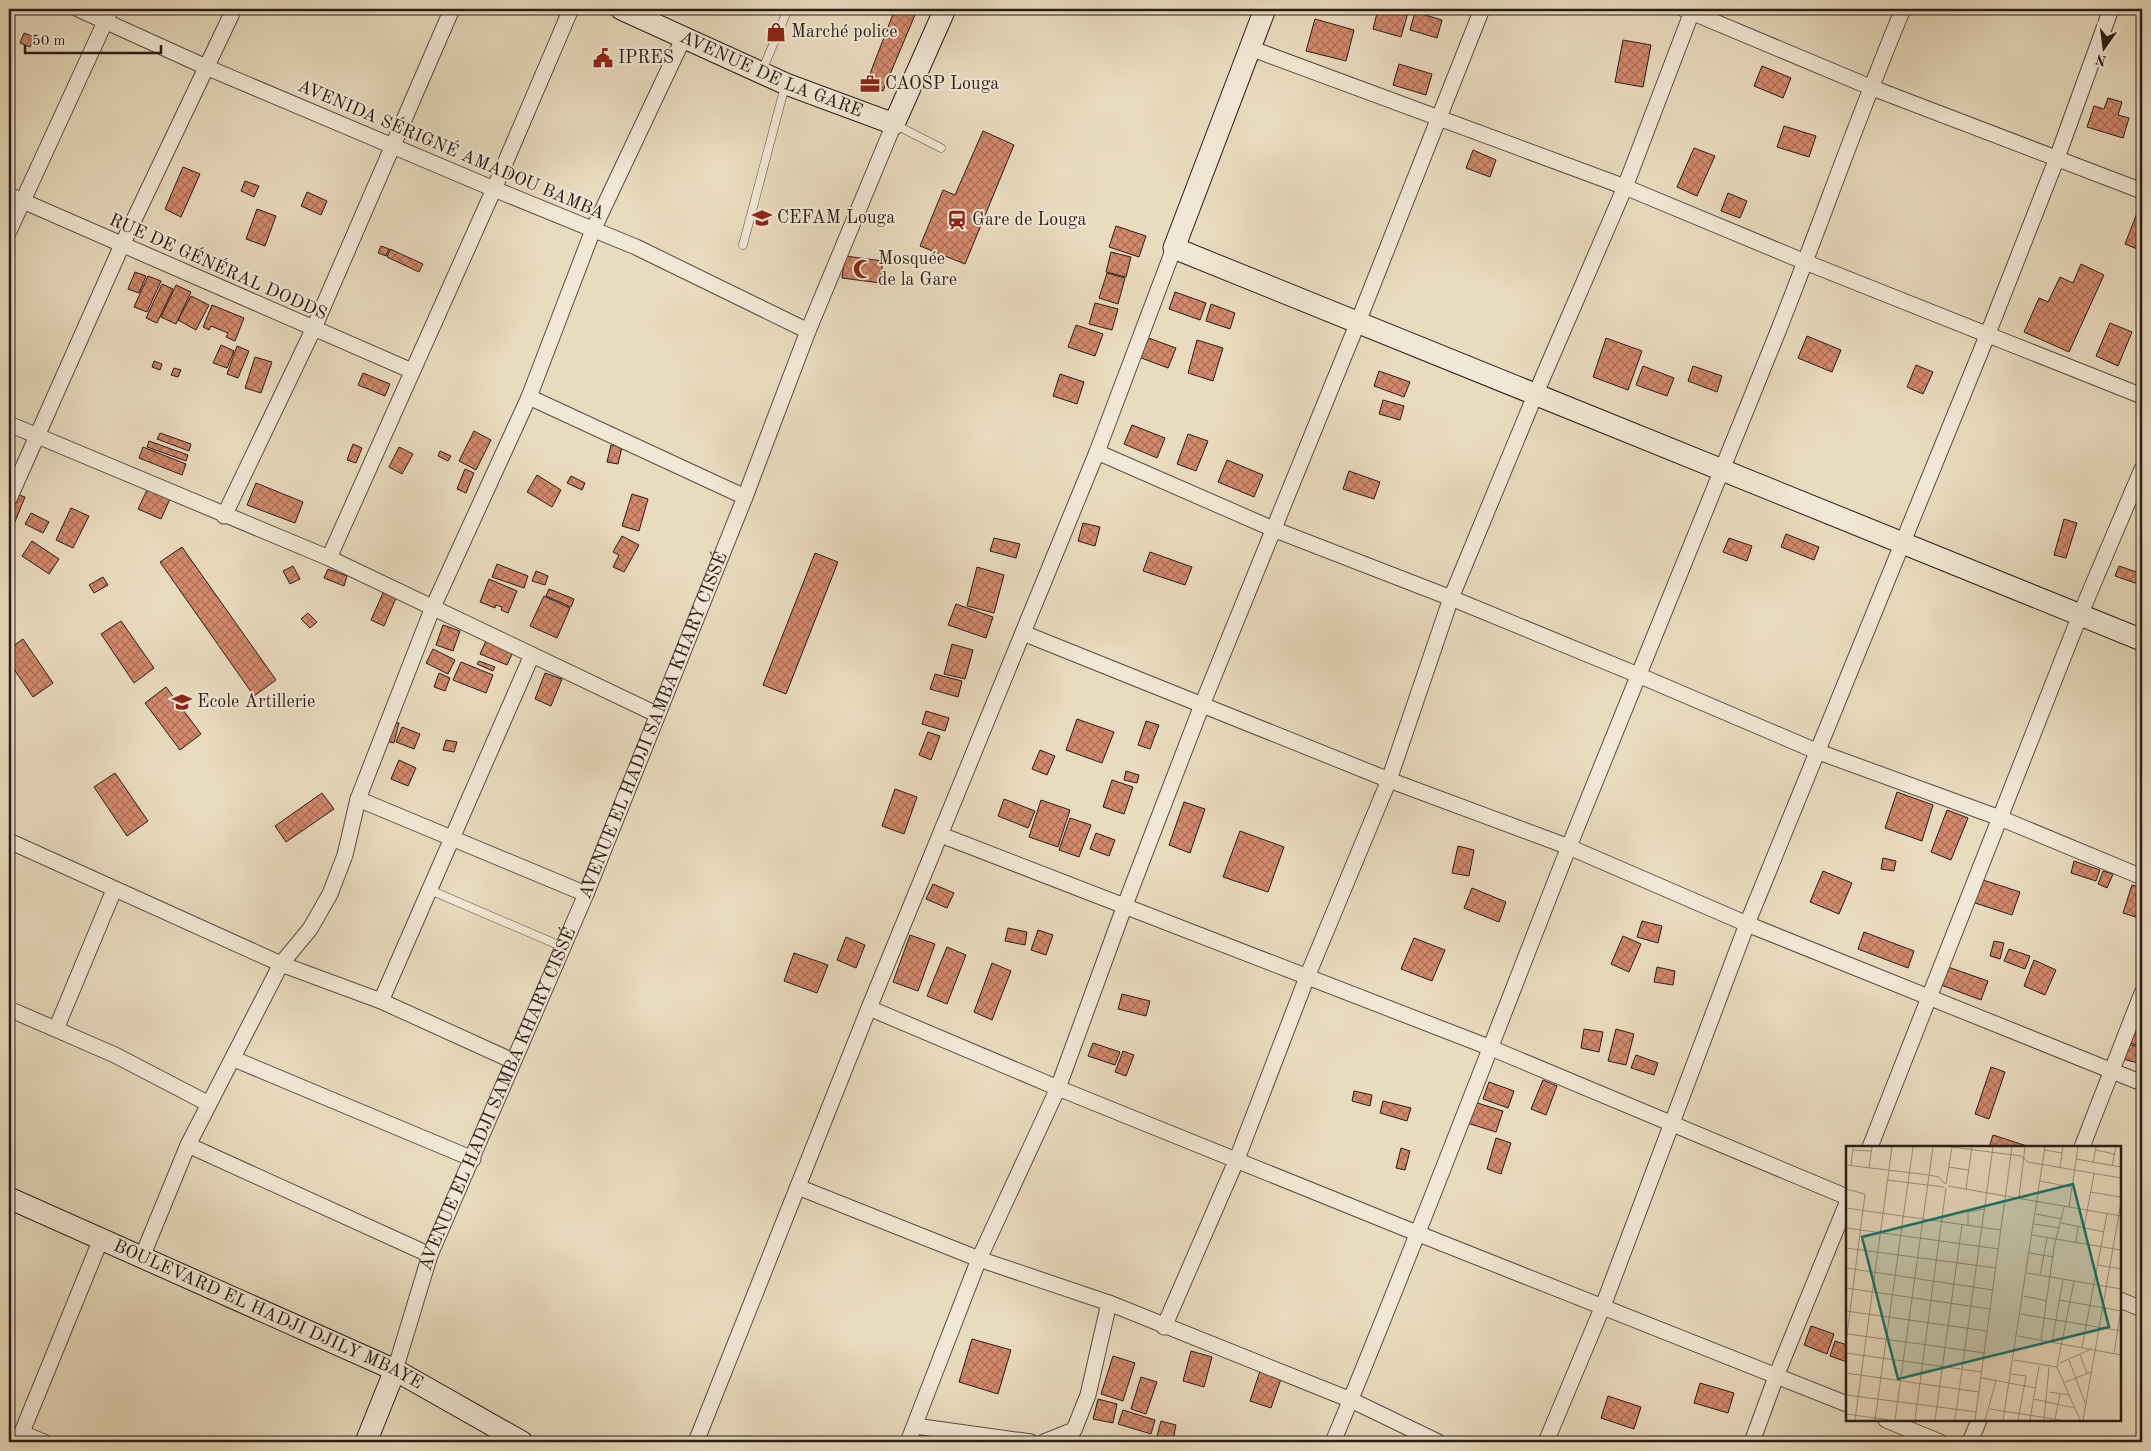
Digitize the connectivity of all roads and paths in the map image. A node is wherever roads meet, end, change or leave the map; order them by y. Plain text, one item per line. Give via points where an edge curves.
1 (78, 9) edge
2 (234, 9) edge
3 (452, 9) edge
4 (571, 9) edge
5 (621, 9) edge
6 (788, 9) edge
7 (945, 9) edge
8 (1265, 9) edge
9 (1482, 9) edge
10 (1903, 9) edge
11 (2111, 9) edge
12 (1689, 10) edge
13 (108, 15) edge
14 (684, 37) junction
15 (1250, 48) junction
16 (206, 67) junction
17 (761, 73) junction
18 (786, 84) junction
19 (1870, 87) junction
20 (1439, 118) junction
21 (894, 124) junction
22 (392, 144) junction
23 (941, 148) dead end
24 (2057, 158) junction
25 (1626, 187) junction
26 (494, 190) junction
27 (2142, 191) edge
28 (16, 198) edge
29 (593, 230) junction
30 (9, 231) edge
31 (122, 245) junction
32 (742, 245) dead end
33 (1174, 248) junction
34 (1805, 262) junction
35 (1358, 322) junction
36 (313, 330) junction
37 (808, 331) junction
38 (1987, 336) junction
39 (412, 372) junction
40 (1536, 393) junction
41 (2142, 396) edge
42 (529, 397) junction
43 (9, 424) edge
44 (37, 437) junction
45 (1097, 452) junction
46 (2142, 469) edge
47 (1723, 470) junction
48 (745, 497) junction
49 (9, 499) edge
50 (224, 516) junction
51 (1273, 529) junction
52 (1902, 542) junction
53 (329, 558) junction
54 (1451, 598) junction
55 (433, 607) junction
56 (2080, 615) junction
57 (1023, 633) junction
58 (2142, 640) edge
59 (532, 655) junction
60 (1638, 674) junction
61 (1202, 706) junction
62 (656, 714) junction
63 (1816, 751) junction
64 (1389, 780) junction
65 (358, 799) junction
66 (2000, 818) junction
67 (941, 835) junction
68 (451, 838) junction
69 (9, 841) edge
70 (1569, 847) junction
71 (2142, 876) edge
72 (114, 890) junction
73 (430, 890) junction
74 (586, 894) junction
75 (1125, 905) junction
76 (1747, 924) junction
77 (563, 948) junction
78 (281, 964) junction
79 (1307, 977) junction
80 (2142, 993) edge
81 (1930, 998) junction
82 (381, 1001) junction
83 (869, 1008) junction
84 (9, 1009) edge
85 (56, 1029) junction
86 (1491, 1048) junction
87 (234, 1059) junction
88 (513, 1061) junction
89 (2112, 1070) junction
90 (2142, 1083) edge
91 (1058, 1088) junction
92 (209, 1104) junction
93 (1673, 1123) junction
94 (188, 1145) junction
95 (1870, 1146) edge
96 (2082, 1146) edge
97 (472, 1159) junction
98 (1236, 1159) junction
99 (798, 1187) junction
100 (1846, 1197) edge
101 (9, 1198) edge
102 (1846, 1205) edge
103 (1419, 1234) junction
104 (101, 1239) junction
105 (430, 1255) junction
106 (142, 1257) junction
107 (979, 1259) junction
108 (2121, 1300) edge
109 (1109, 1303) junction
110 (1603, 1306) junction
111 (2142, 1308) edge
112 (1164, 1327) junction
113 (395, 1370) junction
114 (1777, 1374) junction
115 (1351, 1400) junction
116 (1846, 1404) edge
117 (1888, 1421) edge
118 (1979, 1421) edge
119 (915, 1426) junction
120 (20, 1438) edge
121 (44, 1442) edge
122 (366, 1442) edge
123 (522, 1442) edge
124 (696, 1442) edge
125 (908, 1442) edge
126 (1031, 1442) edge
127 (1044, 1442) edge
128 (1333, 1442) edge
129 (1438, 1442) edge
130 (1546, 1442) edge
131 (1752, 1442) edge
132 (1940, 1442) edge
133 (1970, 1442) edge

1 - 13 street, AVENIDA SÉRIGNÉ AMADOU BAMBA
2 - 16 street
3 - 22 street
4 - 26 street
5 - 14 street, AVENUE DE LA GARE
6 - 17 lane
7 - 21 street, AVENUE EL HADJI SAMBA KHARY CISSÉ
8 - 15 street
9 - 20 street
10 - 19 street
11 - 24 street
12 - 19 street
12 - 25 street
13 - 16 street, AVENIDA SÉRIGNÉ AMADOU BAMBA
13 - 28 street
14 - 17 street, AVENUE DE LA GARE
14 - 29 street
15 - 20 street
15 - 33 street
16 - 22 street, AVENIDA SÉRIGNÉ AMADOU BAMBA
16 - 31 street
17 - 18 street, AVENUE DE LA GARE
18 - 21 street, AVENUE DE LA GARE
18 - 32 lane
19 - 24 street
19 - 34 street
20 - 25 street
20 - 35 street
21 - 23 lane
21 - 37 street, AVENUE EL HADJI SAMBA KHARY CISSÉ
22 - 26 street, AVENIDA SÉRIGNÉ AMADOU BAMBA
22 - 36 street
24 - 27 street
24 - 38 street
25 - 34 street
25 - 40 street
26 - 29 street, AVENIDA SÉRIGNÉ AMADOU BAMBA
26 - 39 street
28 - 30 street
28 - 31 street, RUE DE GÉNÉRAL DODDS
29 - 37 street, AVENIDA SÉRIGNÉ AMADOU BAMBA via 636,247
29 - 42 street
31 - 36 street, RUE DE GÉNÉRAL DODDS
31 - 44 street
33 - 35 street
33 - 45 street
34 - 38 street
34 - 47 street
35 - 40 street
35 - 51 street
36 - 39 street, RUE DE GÉNÉRAL DODDS
36 - 50 street
37 - 48 street, AVENUE EL HADJI SAMBA KHARY CISSÉ
38 - 41 street
38 - 52 street
39 - 53 street
40 - 47 street
40 - 54 street
42 - 48 street
42 - 55 street
43 - 44 street
44 - 49 street
44 - 50 street
45 - 51 street
45 - 57 street
46 - 56 street
47 - 52 street
47 - 60 street
48 - 62 street, AVENUE EL HADJI SAMBA KHARY CISSÉ
50 - 53 street
51 - 54 street
51 - 61 street
52 - 56 street
52 - 63 street
53 - 55 street
54 - 60 street
54 - 64 street
55 - 59 street
55 - 65 street
56 - 58 street
56 - 66 street
57 - 61 street
57 - 67 street
59 - 62 street
59 - 68 street
60 - 63 street
60 - 70 street
61 - 64 street
61 - 75 street
62 - 74 street, AVENUE EL HADJI SAMBA KHARY CISSÉ
63 - 66 street
63 - 76 street
64 - 70 street
64 - 79 street
65 - 68 street
65 - 78 street via 345,855 330,894 310,929
66 - 71 street
66 - 81 street
67 - 75 street
67 - 83 street
68 - 73 street
68 - 74 street
69 - 72 street
70 - 76 street
70 - 86 street
72 - 78 street
72 - 85 street
73 - 77 lane
73 - 82 street
74 - 77 street, AVENUE EL HADJI SAMBA KHARY CISSÉ
75 - 79 street
75 - 91 street
76 - 81 street
76 - 93 street
77 - 88 street, AVENUE EL HADJI SAMBA KHARY CISSÉ
78 - 82 street
78 - 87 street
79 - 86 street
79 - 98 street
80 - 89 street
81 - 89 street
81 - 95 street
82 - 88 street
83 - 91 street
83 - 99 street
84 - 85 street
85 - 92 street via 115,1055
86 - 93 street
86 - 103 street
87 - 92 street
87 - 97 street
88 - 97 street, AVENUE EL HADJI SAMBA KHARY CISSÉ
89 - 90 street
89 - 96 street
91 - 98 street
91 - 107 street
92 - 94 street
93 - 100 street
93 - 110 street
94 - 105 street
94 - 106 street
97 - 105 street, AVENUE EL HADJI SAMBA KHARY CISSÉ
98 - 103 street
98 - 112 street
99 - 107 street
99 - 124 street
101 - 104 street, BOULEVARD EL HADJI DJILY MBAYE
102 - 114 street
103 - 110 street
103 - 115 street
104 - 106 street, BOULEVARD EL HADJI DJILY MBAYE
104 - 120 street
105 - 113 street, AVENUE EL HADJI SAMBA KHARY CISSÉ
106 - 113 street, BOULEVARD EL HADJI DJILY MBAYE
107 - 109 street
107 - 119 street
108 - 111 street
109 - 112 street
109 - 127 street via 1088,1395 1074,1430
110 - 114 street
110 - 130 street
112 - 115 street
113 - 122 street, AVENUE EL HADJI SAMBA KHARY CISSÉ
113 - 123 street, BOULEVARD EL HADJI DJILY MBAYE
114 - 116 street
114 - 131 street
115 - 128 street
115 - 129 street
117 - 132 street
118 - 133 street
119 - 125 street
119 - 126 street
120 - 121 street

